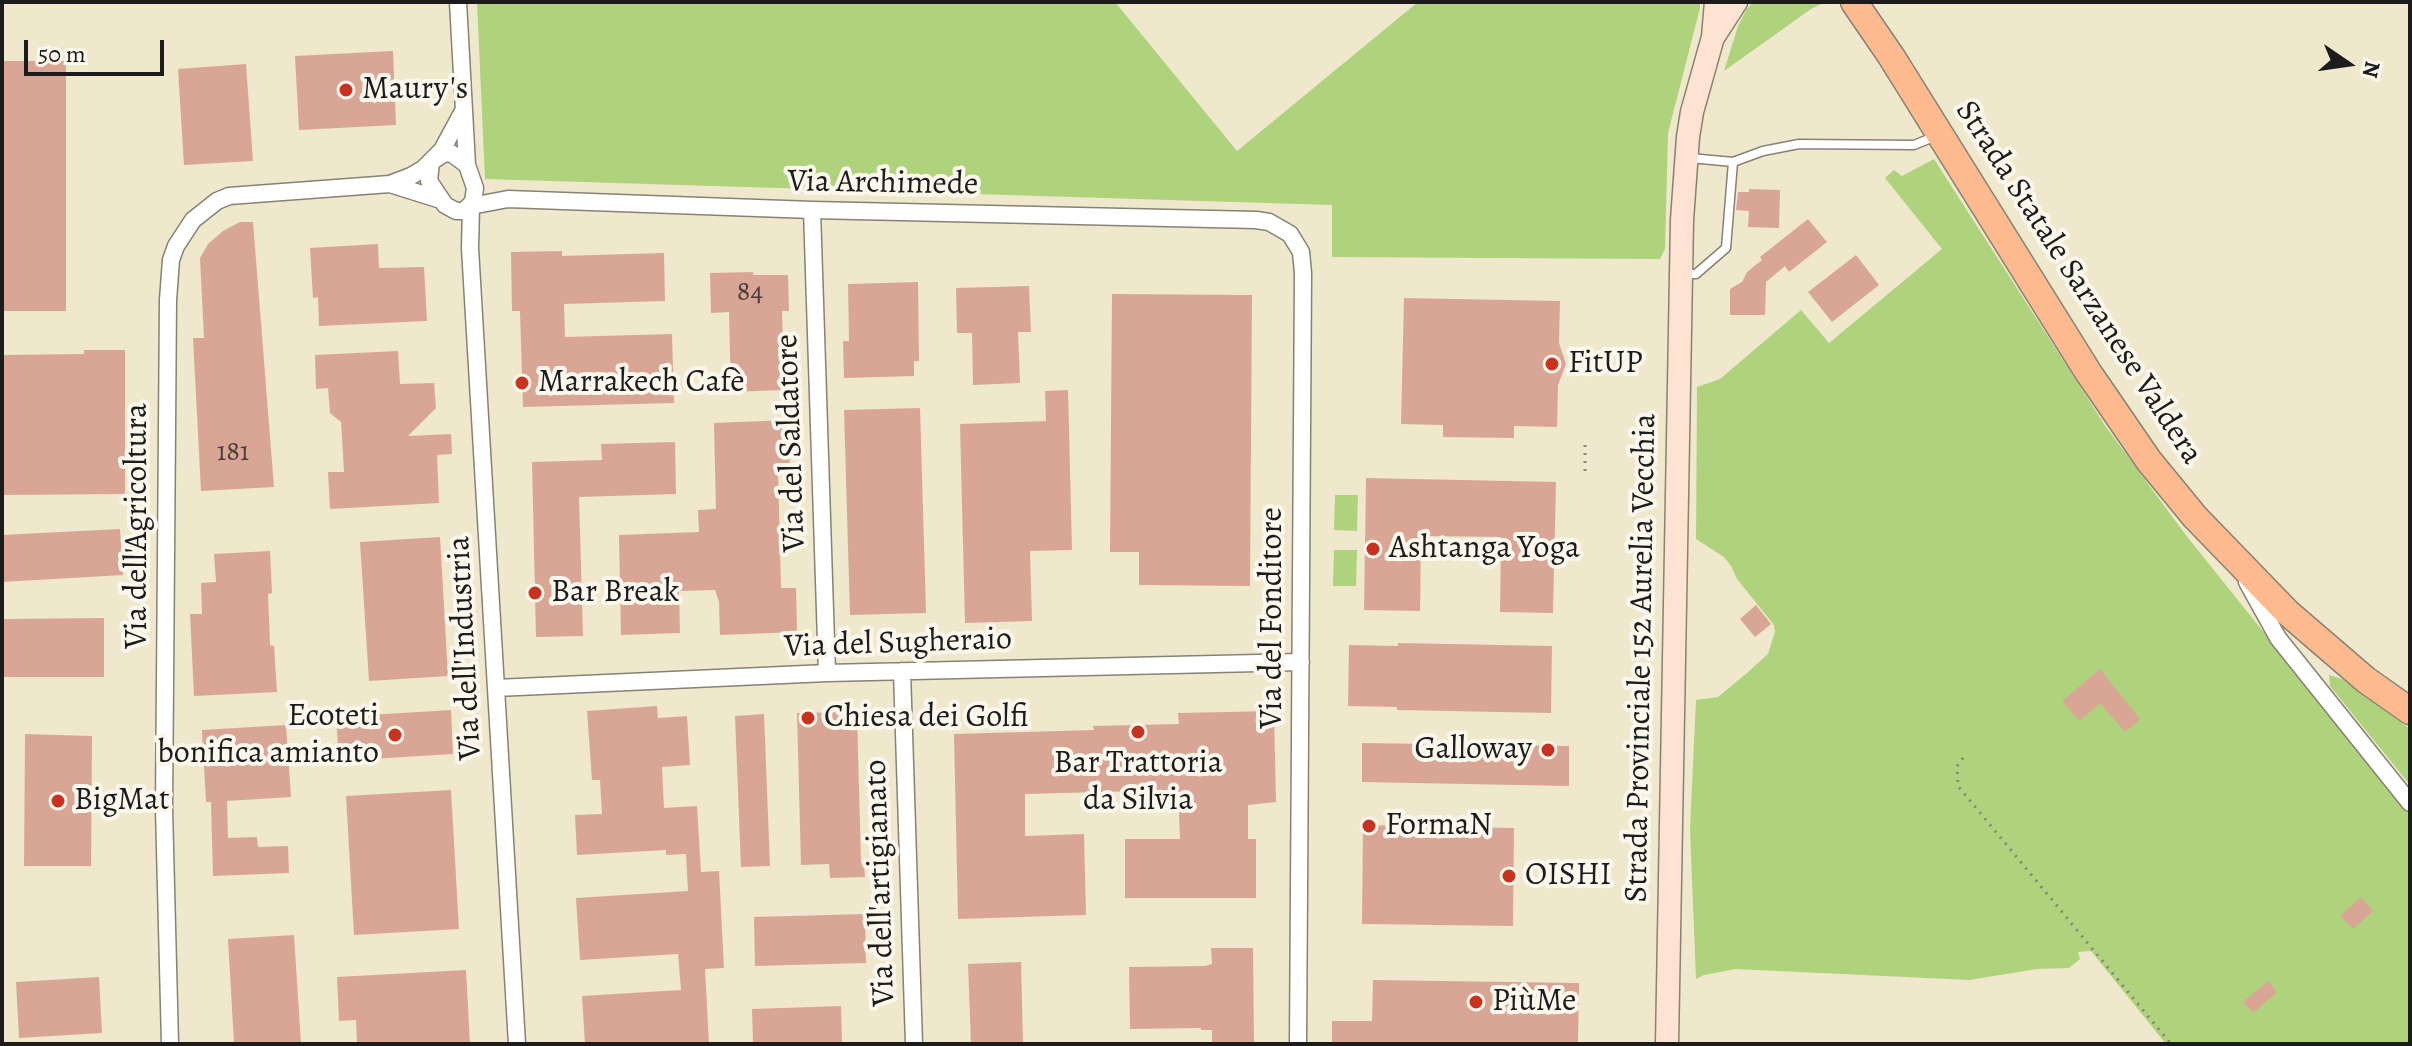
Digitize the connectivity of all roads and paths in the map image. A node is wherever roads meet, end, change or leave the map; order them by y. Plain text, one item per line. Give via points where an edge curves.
1 (458, 2) edge
2 (1716, 2) edge
3 (1736, 2) edge
4 (1854, 2) edge
5 (1713, 37) junction
6 (462, 113) junction
7 (1940, 135) junction
8 (1685, 158) junction
9 (431, 162) junction
10 (1733, 162) junction
11 (467, 165) junction
12 (473, 183) junction
13 (390, 184) junction
14 (508, 199) junction
15 (443, 202) junction
16 (471, 206) junction
17 (812, 210) junction
18 (1256, 220) joint
19 (470, 248) junction
20 (1680, 274) junction
21 (1585, 441) dead end
22 (1585, 471) dead end
23 (2235, 560) junction
24 (1301, 662) junction
25 (902, 671) junction
26 (827, 673) junction
27 (496, 688) junction
28 (2410, 711) edge
29 (1963, 758) dead end
30 (2410, 803) edge
31 (170, 1044) edge
32 (517, 1044) edge
33 (914, 1044) edge
34 (1298, 1044) edge
35 (1667, 1044) edge
36 (2171, 1044) edge

1 - 6 street
2 - 5 main road, Strada Provinciale 152 Aurelia Vecchia
3 - 5 main road, Strada Provinciale 152 Aurelia Vecchia
4 - 7 main road, Strada Statale Sarzanese Valdera
5 - 8 main road, Strada Provinciale 152 Aurelia Vecchia
6 - 9 street
6 - 11 street
7 - 10 lane via 1914,145 1799,144
7 - 23 main road, Strada Statale Sarzanese Valdera via 2149,461
8 - 10 lane
8 - 20 main road, Strada Provinciale 152 Aurelia Vecchia
9 - 11 street via 451,153
9 - 13 street, Via dell'Agricoltura
9 - 15 street via 429,181
10 - 20 lane via 1726,248 1696,274
11 - 12 street
12 - 14 street, Via Archimede
12 - 16 street
13 - 15 street, Via dell'Agricoltura
13 - 31 street, Via dell'Agricoltura via 229,196 193,220 171,260 164,809
14 - 16 street, Via Archimede
14 - 17 street, Via Archimede
15 - 16 street via 460,211
15 - 19 street, Via dell'Industria
16 - 19 street, Via dell'Industria
17 - 18 street, Via Archimede
17 - 26 street, Via del Saldatore
18 - 24 street, Via del Fonditore via 1290,234 1301,252
19 - 27 street, Via dell'Industria
20 - 35 main road, Strada Provinciale 152 Aurelia Vecchia
21 - 22 path
23 - 28 main road, Strada Statale Sarzanese Valdera via 2288,613
23 - 30 street via 2278,638
24 - 25 street, Via del Sugheraio
24 - 34 street, Via del Fonditore
25 - 26 street, Via del Sugheraio
25 - 33 street, Via dell'artigianato
26 - 27 street, Via del Sugheraio
27 - 32 street, Via dell'Industria
29 - 36 path via 1957,766 1958,786

